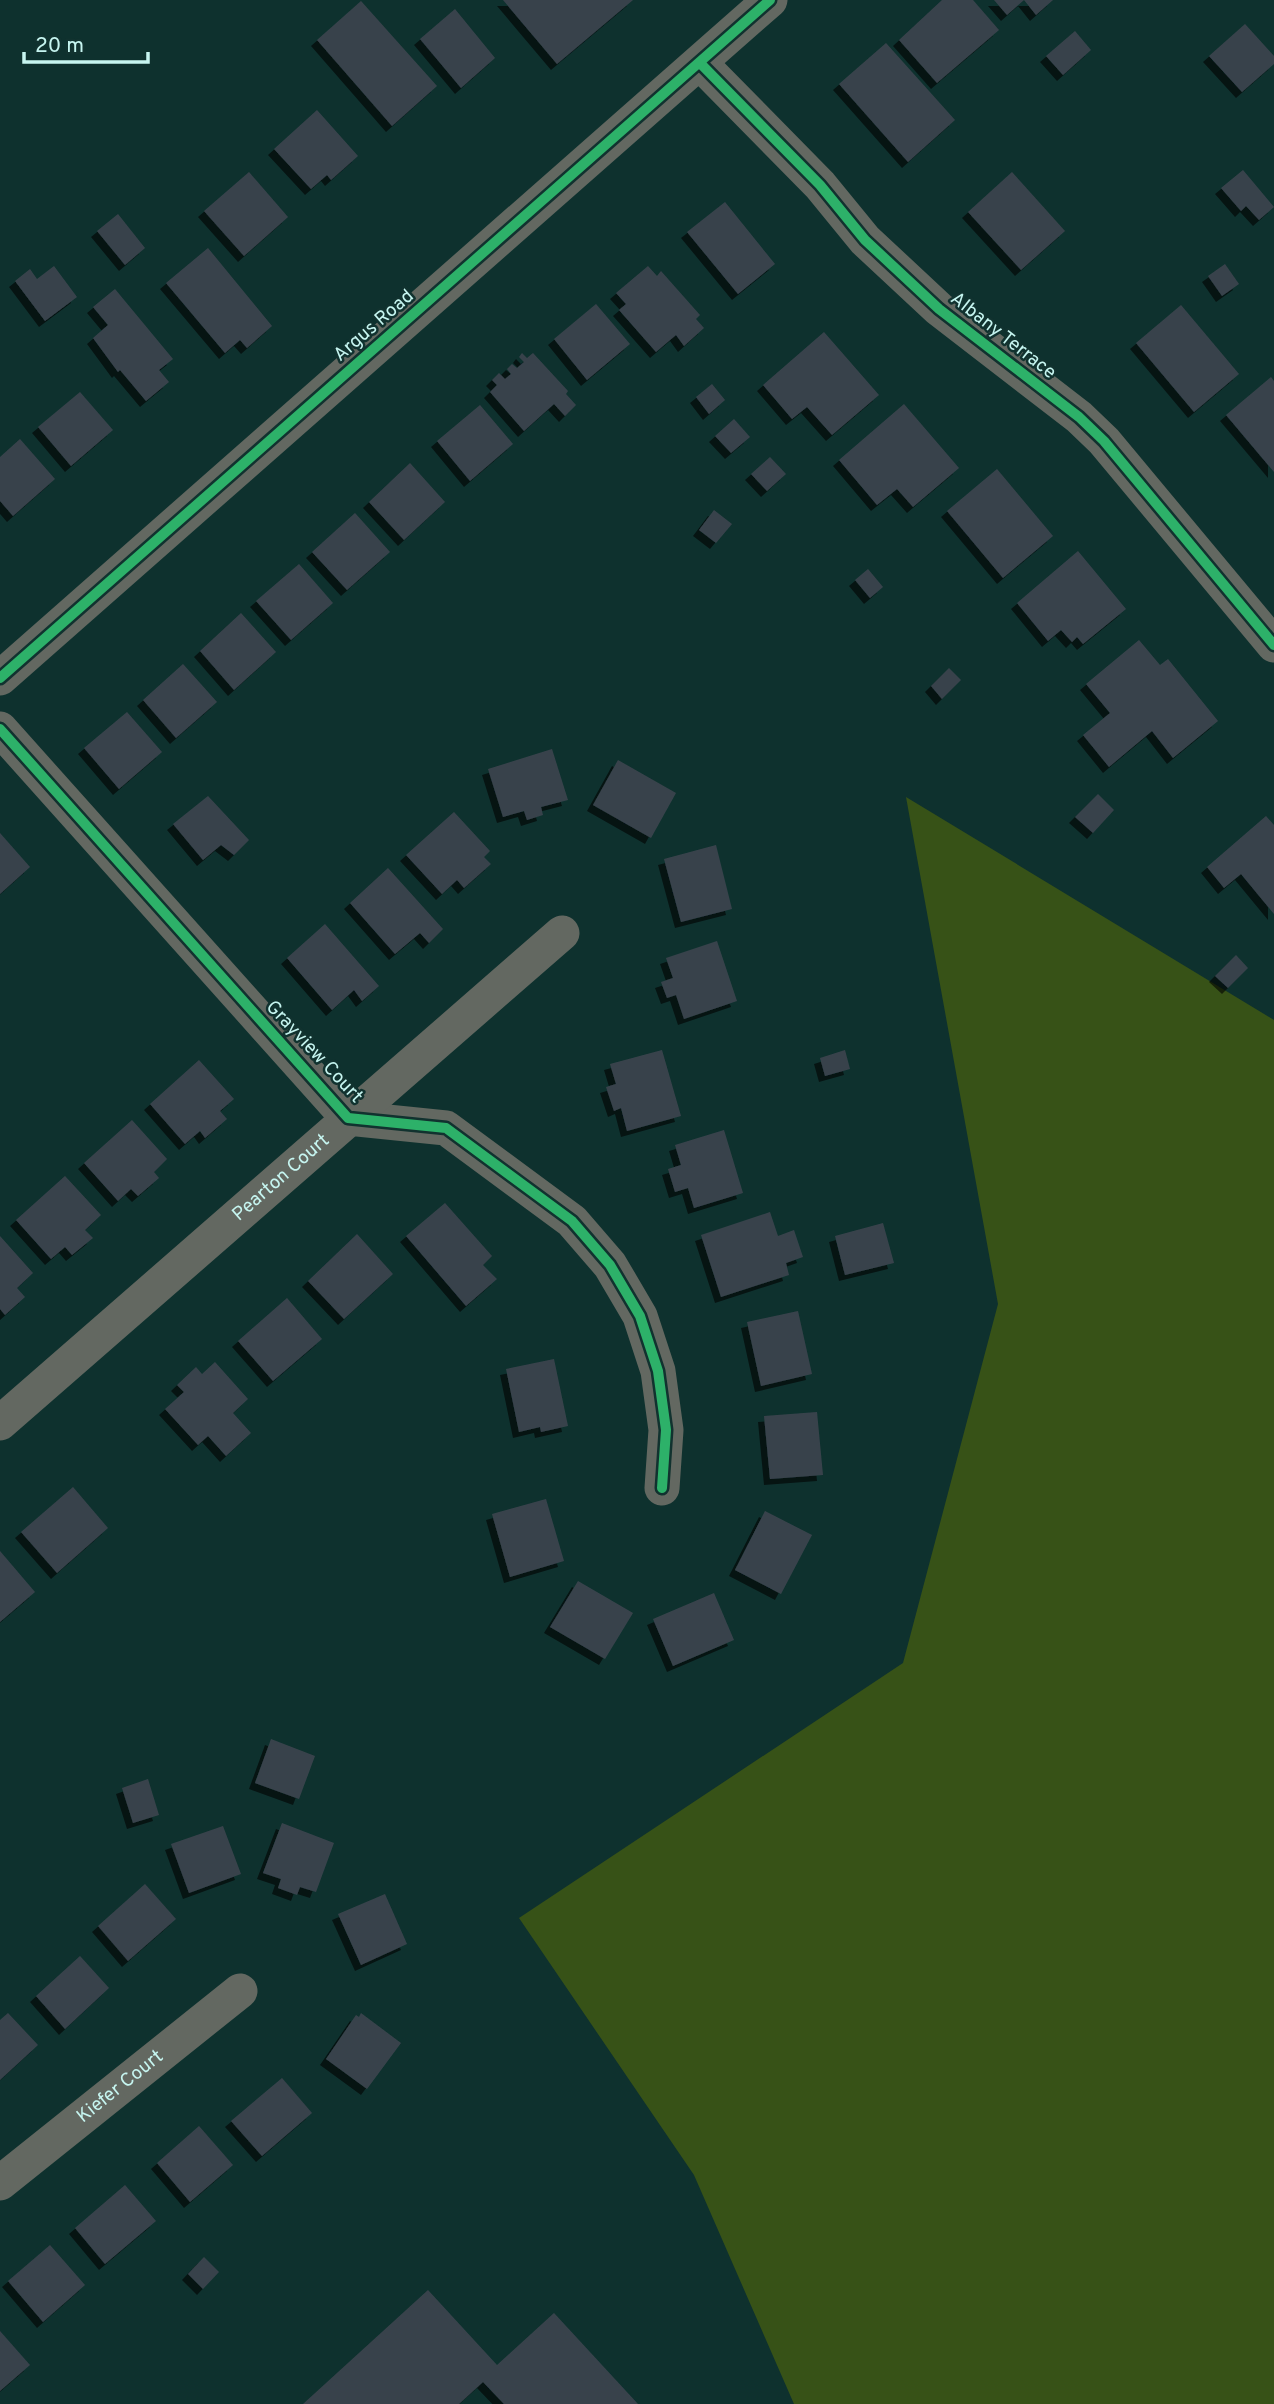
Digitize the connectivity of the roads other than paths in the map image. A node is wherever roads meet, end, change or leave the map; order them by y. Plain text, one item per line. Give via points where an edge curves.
1 (771, 0) edge
2 (700, 63) junction
3 (1274, 645) edge
4 (0, 678) edge
5 (0, 729) edge
6 (562, 933) dead end
7 (348, 1118) junction
8 (0, 1423) edge
9 (662, 1488) dead end
10 (240, 1991) dead end
11 (0, 2183) edge

1 - 2 street, Argus Road
2 - 3 street, Albany Terrace via 820,185 865,240 939,309 1104,441
2 - 4 street, Argus Road
5 - 7 street, Grayview Court
6 - 7 street, Pearton Court
7 - 8 street, Pearton Court
7 - 9 street, Grayview Court via 446,1128 572,1221 610,1265 640,1316 658,1371 666,1430
10 - 11 street, Kiefer Court

